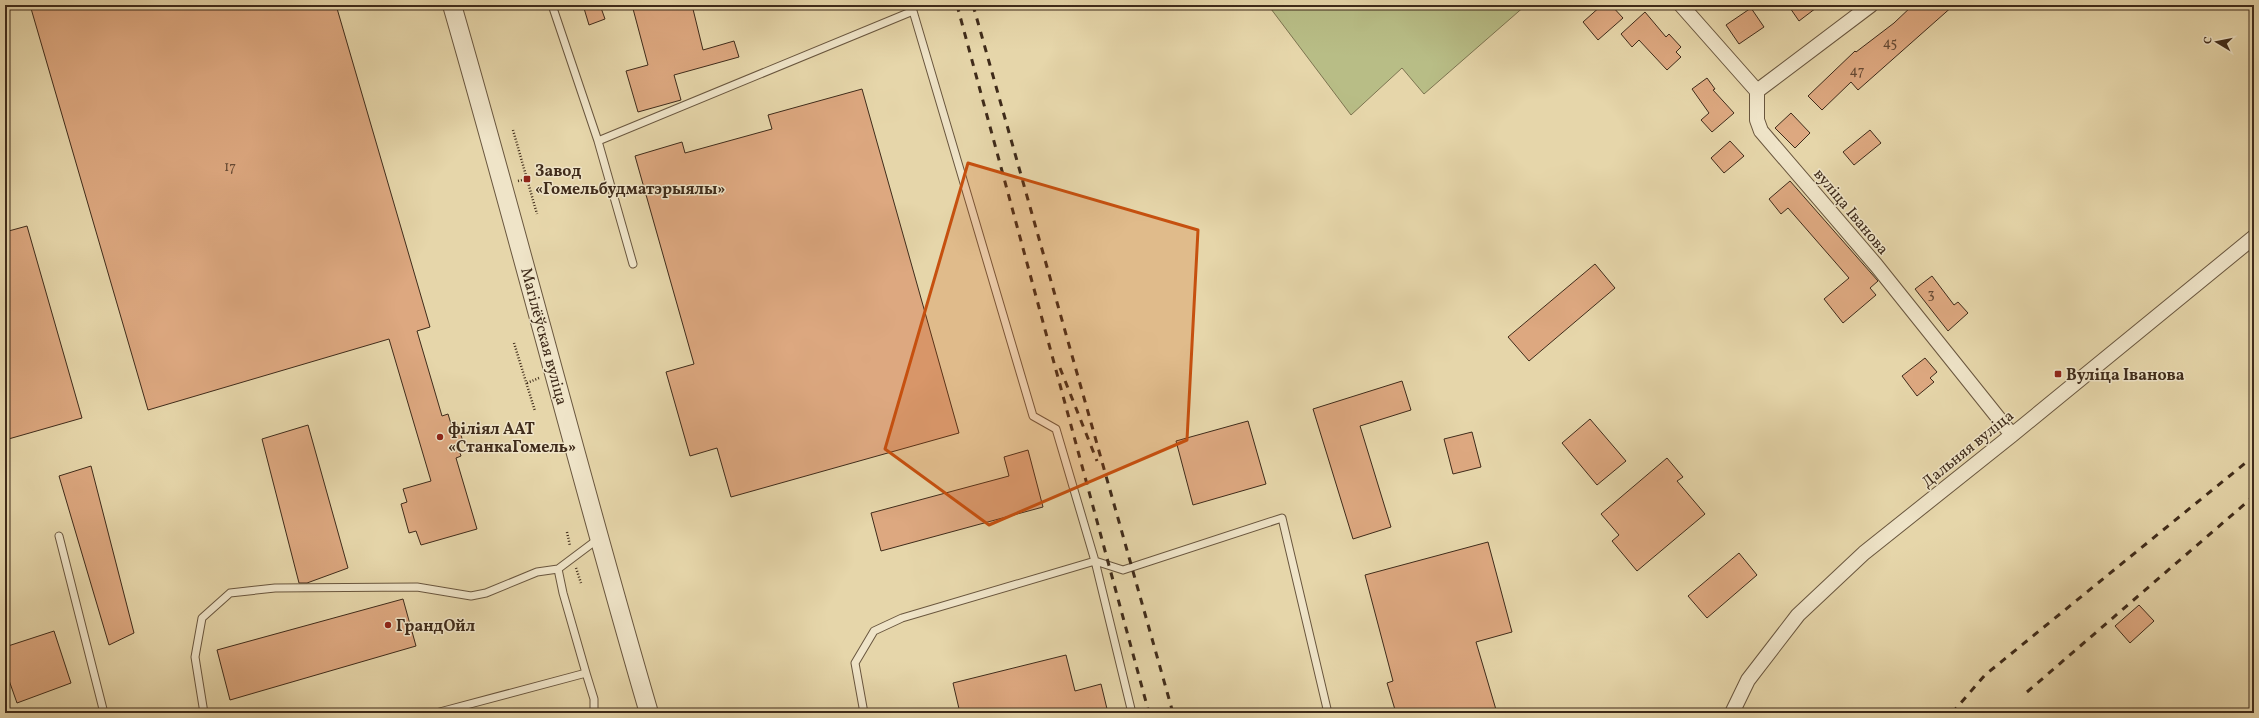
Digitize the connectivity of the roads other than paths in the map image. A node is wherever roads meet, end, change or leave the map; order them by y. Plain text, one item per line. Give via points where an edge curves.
1 (452, 5) edge
2 (552, 5) edge
3 (1681, 5) edge
4 (1871, 5) edge
5 (1757, 91) junction
6 (598, 141) junction
7 (2254, 237) edge
8 (633, 264) dead end
9 (2012, 435) junction
10 (59, 536) dead end
11 (598, 539) junction
12 (1095, 561) junction
13 (558, 569) junction
14 (586, 673) junction
15 (104, 713) edge
16 (204, 713) edge
17 (436, 713) edge
18 (594, 713) edge
19 (649, 713) edge
20 (864, 713) edge
21 (1132, 713) edge
22 (1328, 713) edge
23 (1732, 713) edge

1 - 11 street, Магілёўская вуліца via 506,192
2 - 6 lane
3 - 5 street
4 - 5 street
5 - 9 street, вуліца Іванова via 1757,120 1761,131 1876,265
6 - 8 lane
6 - 12 lane via 913,11 1033,416 1056,429
7 - 9 street, Дальняя вуліца
9 - 23 street, Дальняя вуліца via 1864,553 1798,615 1748,680
10 - 15 lane
11 - 13 lane
11 - 19 street, Магілёўская вуліца
12 - 20 lane via 902,618 874,631 855,663
12 - 21 lane
12 - 22 lane via 1123,570 1282,518
13 - 14 lane
13 - 16 lane via 537,572 486,593 471,596 417,588 275,588 230,593 202,618 195,657
14 - 17 lane
14 - 18 lane via 594,698

